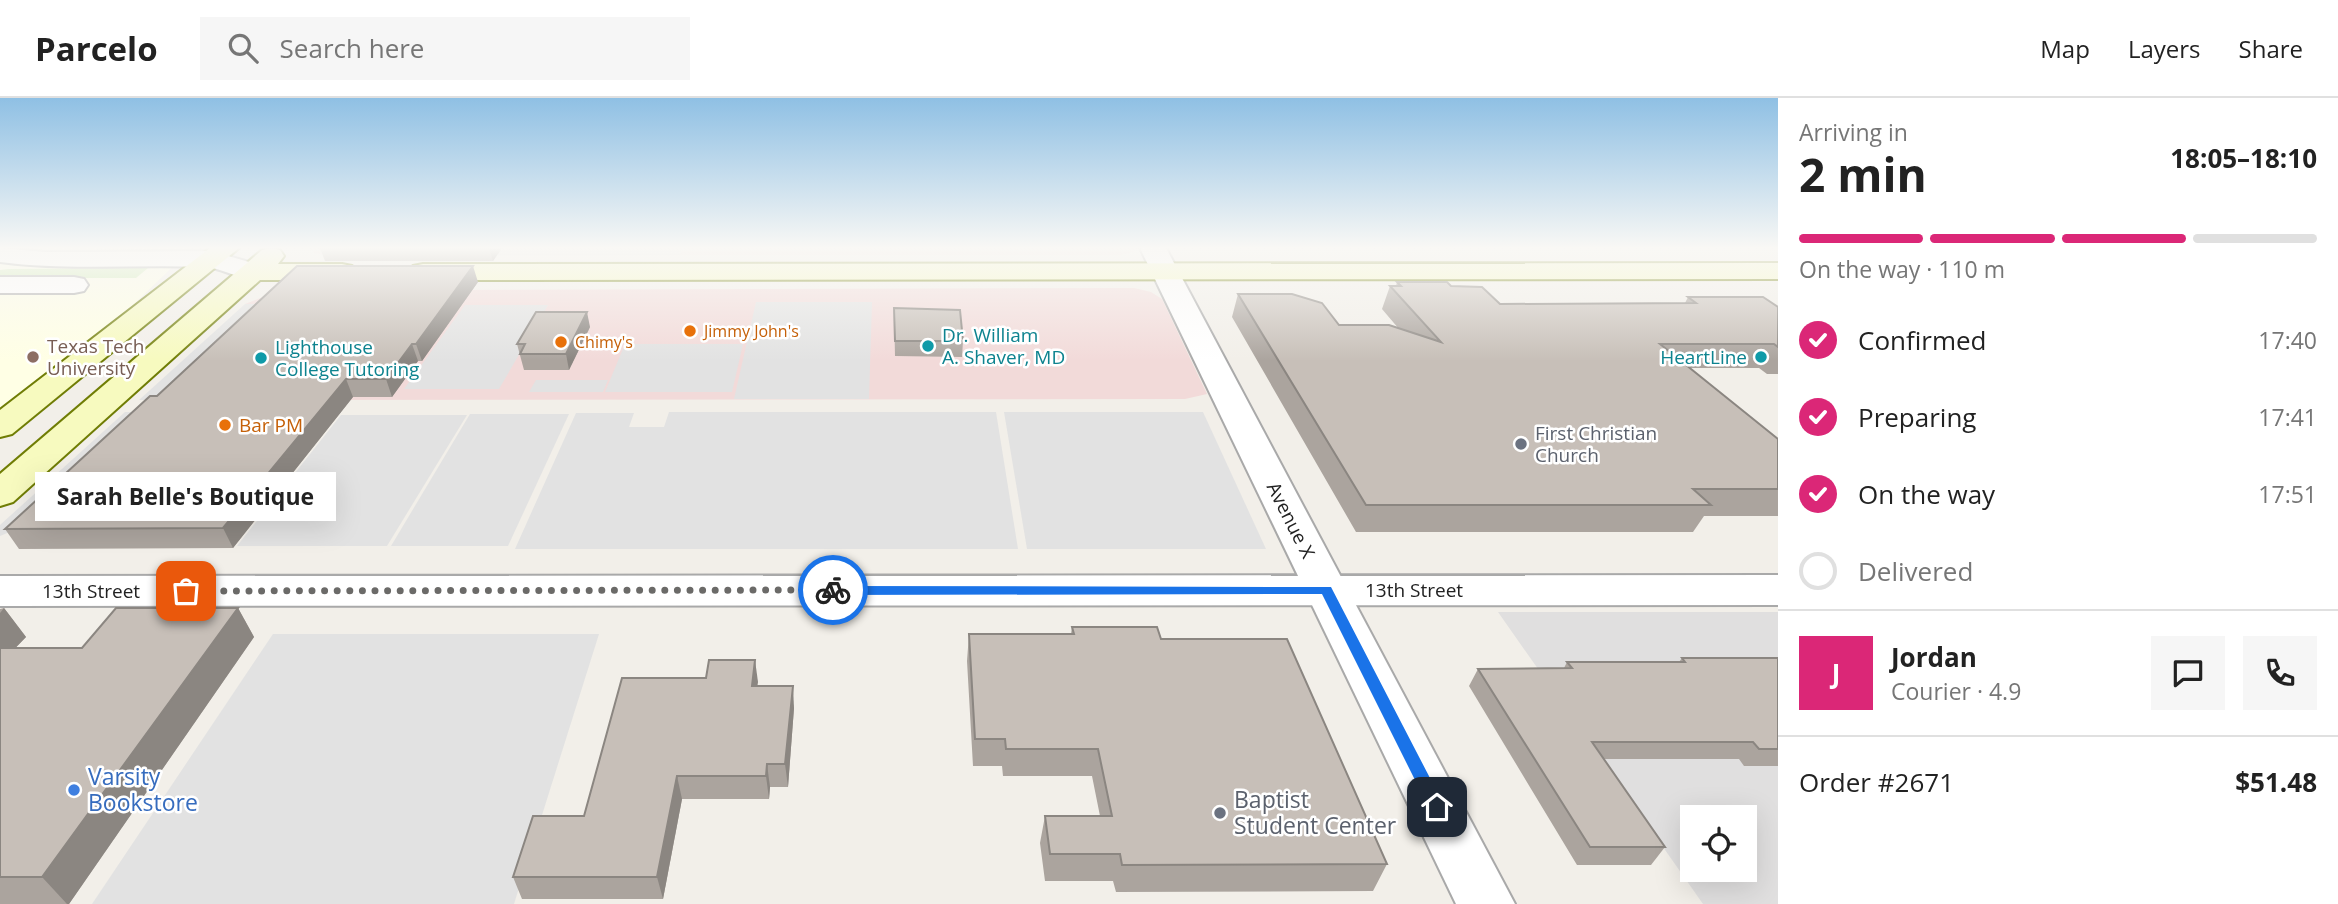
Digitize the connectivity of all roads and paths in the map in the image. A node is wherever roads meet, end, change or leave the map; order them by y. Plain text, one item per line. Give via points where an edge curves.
1 (74, 286) edge
2 (177, 286) joint
3 (237, 286) edge
4 (1172, 286) edge
5 (0, 427) edge
6 (0, 494) edge
7 (1326, 590) junction
8 (1778, 590) edge
9 (0, 591) edge
10 (1486, 904) edge

1 - 2 street
2 - 5 main road
3 - 6 main road
4 - 7 street, Avenue X
7 - 8 street, 13th Street
7 - 9 street, 13th Street
7 - 10 street, Avenue X

